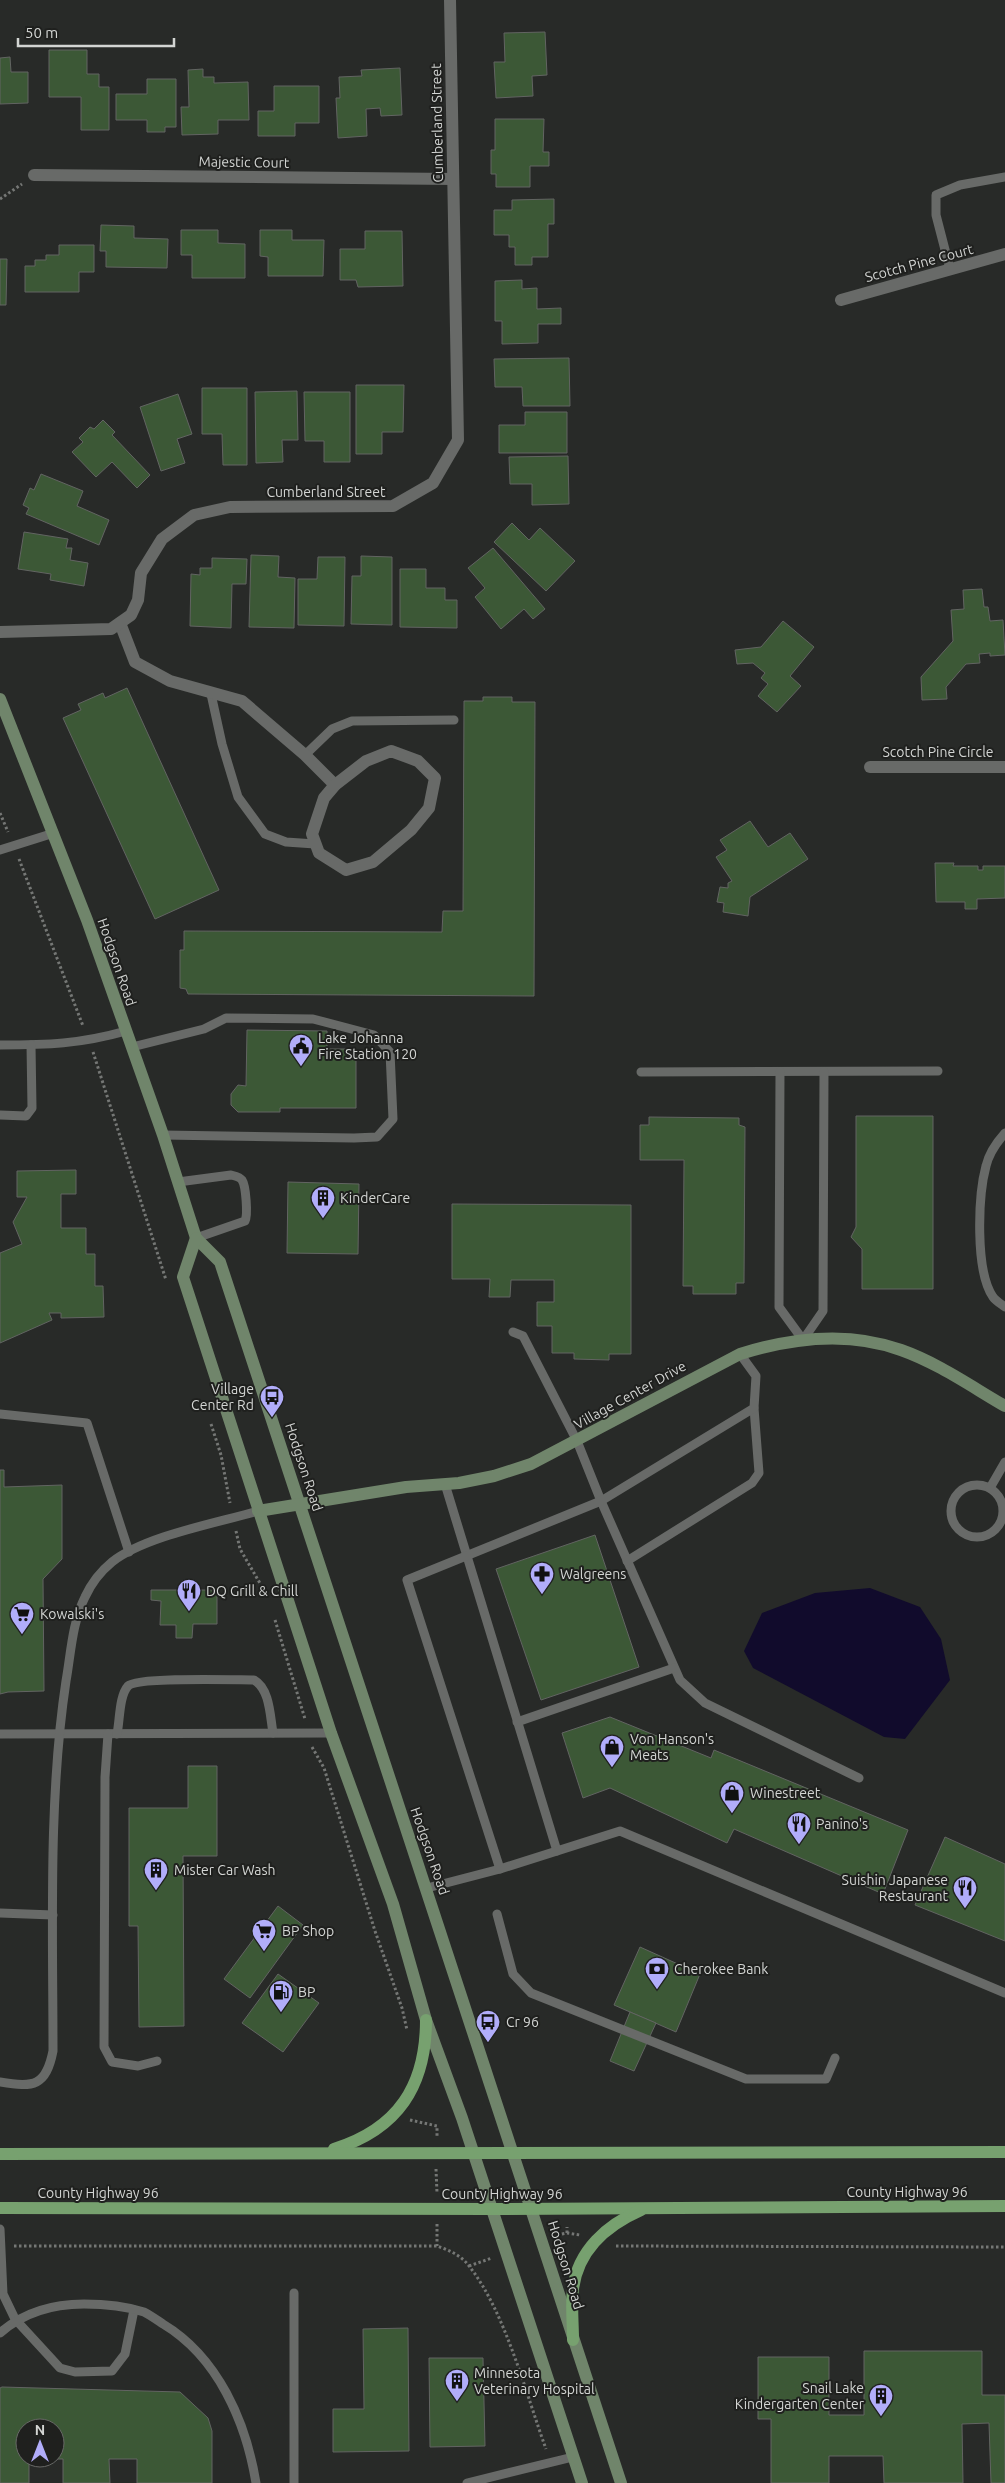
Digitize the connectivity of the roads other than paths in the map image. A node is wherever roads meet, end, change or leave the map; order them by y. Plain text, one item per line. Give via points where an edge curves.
1 (450, 0) edge
2 (34, 175) road end
3 (1005, 177) edge
4 (453, 179) junction
5 (1005, 254) edge
6 (950, 270) junction
7 (841, 300) dead end
8 (120, 623) junction
9 (0, 632) edge
10 (211, 694) junction
11 (0, 699) edge
12 (454, 720) dead end
13 (305, 755) junction
14 (1005, 767) edge
15 (870, 768) dead end
16 (335, 785) junction
17 (54, 834) junction
18 (316, 844) junction
19 (0, 850) edge
20 (126, 1031) junction
21 (0, 1045) edge
22 (31, 1045) junction
23 (132, 1047) junction
24 (938, 1071) dead end
25 (642, 1072) dead end
26 (780, 1072) junction
27 (824, 1072) junction
28 (0, 1115) edge
29 (1005, 1133) edge
30 (163, 1134) junction
31 (178, 1182) junction
32 (196, 1238) junction
33 (1005, 1307) edge
34 (513, 1332) dead end
35 (803, 1340) junction
36 (740, 1354) junction
37 (1005, 1406) edge
38 (754, 1408) junction
39 (0, 1414) edge
40 (577, 1441) junction
41 (1005, 1462) edge
42 (445, 1484) junction
43 (990, 1488) junction
44 (601, 1501) junction
45 (300, 1504) junction
46 (258, 1511) junction
47 (129, 1552) junction
48 (466, 1556) junction
49 (627, 1561) junction
50 (674, 1668) junction
51 (517, 1722) junction
52 (331, 1732) junction
53 (273, 1733) junction
54 (0, 1734) edge
55 (58, 1734) junction
56 (108, 1734) junction
57 (117, 1734) junction
58 (859, 1778) dead end
59 (557, 1851) junction
60 (500, 1869) junction
61 (427, 1888) junction
62 (0, 1914) edge
63 (53, 1914) junction
64 (497, 1914) dead end
65 (1005, 1993) edge
66 (426, 2020) junction
67 (835, 2058) dead end
68 (156, 2061) dead end
69 (0, 2082) edge
70 (1005, 2152) edge
71 (323, 2153) junction
72 (473, 2153) junction
73 (514, 2153) junction
74 (0, 2154) edge
75 (1005, 2206) edge
76 (0, 2208) edge
77 (533, 2208) junction
78 (647, 2208) junction
79 (490, 2209) junction
80 (0, 2229) edge
81 (0, 2246) edge
82 (294, 2293) dead end
83 (134, 2310) junction
84 (15, 2319) junction
85 (0, 2333) edge
86 (573, 2340) junction
87 (573, 2457) junction
88 (256, 2483) edge
89 (294, 2483) edge
90 (467, 2483) edge
91 (582, 2483) edge
92 (622, 2483) edge

1 - 4 street, Cumberland Street
2 - 4 street, Majestic Court
3 - 6 lane via 960,185 936,195 936,215
4 - 8 street, Cumberland Street via 458,440 433,483 393,506 230,507 194,515 162,539 141,573 138,600 131,615
5 - 6 street, Scotch Pine Court
6 - 7 street, Scotch Pine Court
8 - 9 street via 111,629
8 - 10 street via 135,662 170,681
10 - 13 street via 242,702
10 - 18 lane via 222,744 247,810 265,834 286,842
11 - 17 main road, Hodgson Road
12 - 13 lane via 352,721 332,729
13 - 16 street
14 - 15 street, Scotch Pine Circle
16 - 18 street via 324,798 312,834
16 - 18 street via 366,761 391,751 418,761 434,778 429,808 411,830 373,862 346,870 319,853
17 - 19 lane
17 - 20 main road, Hodgson Road
20 - 22 lane via 89,1041
20 - 23 main road, Hodgson Road
21 - 22 lane
22 - 28 lane via 32,1108 26,1116
23 - 30 main road, Hodgson Road
23 - 30 lane via 204,1029 226,1018 313,1019 374,1035 390,1052 393,1119 377,1137
24 - 27 lane
25 - 26 lane
26 - 27 lane
26 - 35 lane via 780,1308
27 - 35 lane via 823,1311
29 - 33 lane via 994,1145 986,1166 979,1225 982,1269 993,1297
30 - 31 main road, Hodgson Road
31 - 32 main road, Hodgson Road
31 - 32 lane via 231,1175 243,1182 245,1221
32 - 45 main road, Hodgson Road via 220,1262
32 - 46 main road via 183,1277
34 - 40 lane via 523,1336
35 - 36 main road, Village Center Drive
35 - 37 main road, Village Center Drive via 871,1342 902,1350
36 - 38 lane via 756,1376
36 - 40 main road, Village Center Drive
38 - 44 lane
38 - 49 lane via 759,1473 752,1483
39 - 47 lane via 87,1423
40 - 42 main road, Village Center Drive via 531,1464 494,1476
40 - 44 lane
41 - 43 lane
42 - 45 main road, Village Center Drive
42 - 48 lane
43 - 43 lane via 974,1485 958,1492 950,1505 952,1521 961,1532 980,1537 995,1530 1002,1517 1002,1502
44 - 48 lane
44 - 49 lane
45 - 46 main road, Village Center Drive
45 - 61 main road, Hodgson Road
46 - 47 lane
46 - 52 main road
47 - 55 lane via 113,1561 96,1578 85,1596 75,1624
48 - 51 lane
48 - 60 lane via 408,1580
49 - 50 lane
50 - 51 lane
50 - 58 lane via 680,1680 705,1703
51 - 59 lane
52 - 53 lane
52 - 66 main road via 393,1904
53 - 57 lane
53 - 57 lane via 268,1701 260,1684 254,1680 139,1681 130,1684 124,1692
54 - 55 lane
55 - 56 lane
55 - 63 lane
56 - 57 lane
56 - 68 lane via 104,2047 112,2062 138,2066
59 - 60 lane
59 - 65 lane via 620,1831
60 - 61 lane
61 - 73 main road, Hodgson Road
62 - 63 lane
63 - 69 lane via 53,2051 50,2068 45,2078 33,2084
64 - 67 lane via 513,1974 531,1993 746,2079 826,2080
66 - 71 main road via 426,2048 420,2072 397,2111 361,2138
66 - 72 main road
70 - 73 main road
71 - 72 main road
71 - 74 main road
72 - 73 main road
72 - 79 main road
73 - 77 main road, Hodgson Road
75 - 78 main road, County Highway 96
76 - 79 main road, County Highway 96
77 - 78 main road, County Highway 96
77 - 79 main road, County Highway 96
77 - 86 main road, Hodgson Road
78 - 86 main road via 605,2231 592,2244 580,2265 573,2289
79 - 87 main road
80 - 81 lane
81 - 84 lane via 3,2294
82 - 89 lane
83 - 84 lane via 103,2304 59,2304
83 - 84 lane via 125,2354 112,2371 75,2372 60,2368
83 - 88 lane via 144,2312 176,2332 205,2358 226,2389 252,2460
84 - 85 lane
86 - 92 main road, Hodgson Road
87 - 90 lane
87 - 91 main road

